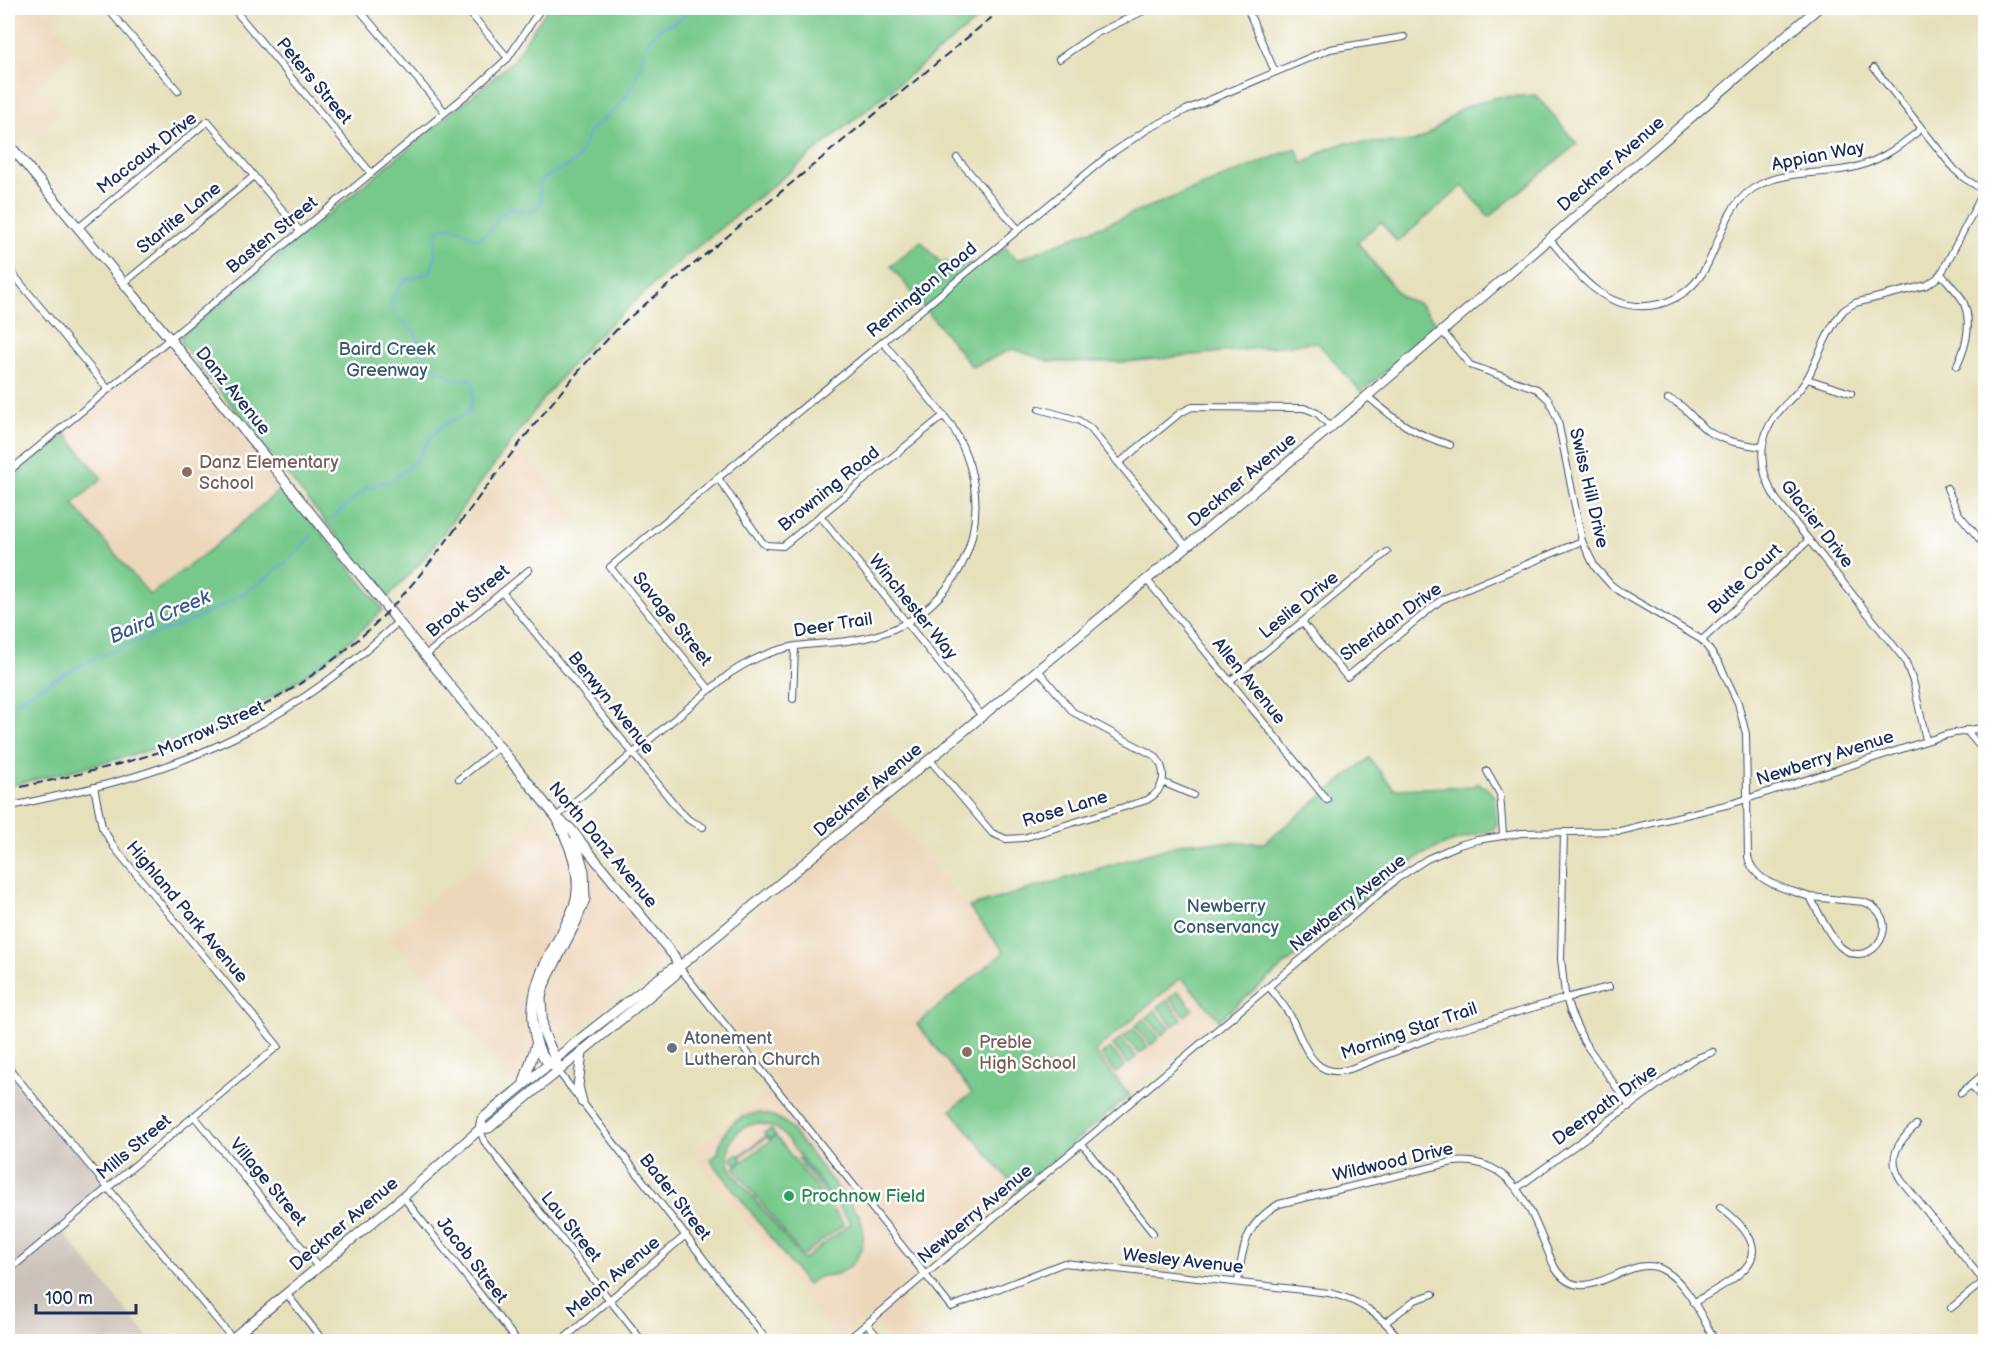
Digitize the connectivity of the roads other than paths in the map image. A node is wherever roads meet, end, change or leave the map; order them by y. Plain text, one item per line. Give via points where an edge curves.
1 (108, 8) edge
2 (233, 8) edge
3 (358, 8) edge
4 (466, 8) edge
5 (541, 8) edge
6 (1150, 8) edge
7 (1247, 8) edge
8 (1818, 8) edge
9 (1404, 37) dead end
10 (507, 58) junction
11 (1059, 59) dead end
12 (1874, 68) dead end
13 (1275, 72) junction
14 (178, 91) dead end
15 (445, 112) junction
16 (1922, 129) junction
17 (8, 142) edge
18 (957, 158) dead end
19 (371, 173) junction
20 (254, 176) junction
21 (1985, 192) edge
22 (78, 228) junction
23 (1018, 229) junction
24 (300, 231) junction
25 (1549, 238) junction
26 (8, 268) edge
27 (1941, 274) junction
28 (124, 283) junction
29 (1442, 331) junction
30 (170, 339) junction
31 (883, 342) junction
32 (1957, 366) dead end
33 (1807, 379) junction
34 (108, 389) junction
35 (1851, 393) dead end
36 (1366, 396) junction
37 (1668, 399) dead end
38 (1039, 409) dead end
39 (944, 415) junction
40 (1331, 427) junction
41 (1450, 445) dead end
42 (1762, 447) junction
43 (1119, 463) junction
44 (8, 472) edge
45 (718, 478) junction
46 (1947, 488) dead end
47 (820, 517) junction
48 (1809, 540) junction
49 (1582, 541) junction
50 (1187, 547) junction
51 (1986, 547) edge
52 (1387, 552) dead end
53 (610, 567) joint
54 (529, 570) dead end
55 (1147, 580) junction
56 (502, 592) junction
57 (399, 621) junction
58 (906, 622) junction
59 (1302, 622) junction
60 (1702, 640) junction
61 (795, 646) junction
62 (426, 655) junction
63 (1038, 670) junction
64 (1230, 681) junction
65 (710, 690) junction
66 (793, 699) dead end
67 (982, 716) junction
68 (1986, 727) edge
69 (1966, 730) junction
70 (1926, 740) junction
71 (500, 746) junction
72 (633, 753) junction
73 (1986, 754) edge
74 (930, 760) junction
75 (1487, 771) dead end
76 (459, 779) dead end
77 (1162, 782) junction
78 (94, 787) junction
79 (1194, 795) dead end
80 (1748, 799) junction
81 (1327, 800) dead end
82 (8, 807) edge
83 (556, 817) junction
84 (703, 826) dead end
85 (571, 829) junction
86 (1564, 832) junction
87 (1503, 834) junction
88 (1810, 897) junction
89 (679, 967) junction
90 (1269, 987) junction
91 (1609, 987) dead end
92 (1566, 998) junction
93 (536, 1045) junction
94 (278, 1046) joint
95 (582, 1052) junction
96 (1713, 1052) dead end
97 (552, 1061) junction
98 (8, 1067) edge
99 (558, 1071) junction
100 (1980, 1077) dead end
101 (1971, 1085) junction
102 (520, 1088) junction
103 (1961, 1093) dead end
104 (582, 1102) junction
105 (1986, 1103) edge
106 (1630, 1106) junction
107 (194, 1116) junction
108 (1916, 1125) dead end
109 (480, 1129) junction
110 (1082, 1144) junction
111 (108, 1188) junction
112 (1517, 1188) junction
113 (403, 1197) junction
114 (1720, 1207) dead end
115 (1153, 1233) dead end
116 (686, 1235) junction
117 (318, 1267) junction
118 (8, 1271) edge
119 (926, 1275) junction
120 (1238, 1282) junction
121 (1985, 1282) edge
122 (286, 1293) junction
123 (1433, 1294) dead end
124 (610, 1299) junction
125 (1693, 1302) junction
126 (1951, 1308) dead end
127 (1386, 1322) junction
128 (867, 1324) junction
129 (230, 1340) edge
130 (324, 1341) edge
131 (518, 1341) edge
132 (560, 1341) edge
133 (643, 1341) edge
134 (768, 1341) edge
135 (845, 1341) edge
136 (882, 1341) edge
137 (1402, 1341) edge
138 (1716, 1341) edge

1 - 14 street
2 - 19 street, Peters Street
3 - 15 street
4 - 10 street
5 - 10 street, Basten Street
6 - 11 street via 1095,34
7 - 13 street
8 - 25 street, Deckner Avenue
9 - 13 street, Remington Road via 1330,49
10 - 15 street, Basten Street
12 - 16 street
13 - 23 street, Remington Road via 1148,129 1109,155
15 - 19 street, Basten Street
16 - 21 street via 1954,168
16 - 25 street, Appian Way via 1874,161 1844,170 1781,177 1751,189 1730,211 1708,264 1694,286 1663,304 1627,305 1607,298 1590,285
17 - 22 street, Danz Avenue
18 - 23 street
19 - 24 street, Basten Street
20 - 22 street, Maccaux Drive via 208,121
20 - 24 street, Maccaux Drive
20 - 28 street, Starlite Lane
21 - 27 street
22 - 28 street, Danz Avenue
23 - 31 street, Remington Road
24 - 30 street, Basten Street
25 - 29 street, Deckner Avenue
26 - 34 street
27 - 32 street via 1961,298 1967,319 1966,344
27 - 33 street, Glacier Drive via 1927,285 1855,303 1844,310
28 - 30 street, Danz Avenue
29 - 36 street, Deckner Avenue
29 - 49 street, Swiss Hill Drive via 1470,365 1537,389 1549,400 1558,421
30 - 34 street, Basten Street
30 - 57 street, Danz Avenue
31 - 39 street, Deer Trail
31 - 45 street, Remington Road
33 - 35 street
33 - 42 street, Glacier Drive via 1776,415
34 - 44 street, Basten Street
36 - 40 street, Deckner Avenue
36 - 41 street via 1414,432
37 - 42 street via 1715,435
38 - 43 street via 1085,424
39 - 47 street, Browning Road
39 - 58 street, Deer Trail via 972,472 976,499 974,527 965,558 951,583 932,604
40 - 43 street via 1317,413 1304,408 1192,407
40 - 50 street, Deckner Avenue
42 - 48 street, Glacier Drive via 1769,489
43 - 50 street
45 - 47 street, Browning Road via 766,545 785,545
45 - 53 street, Remington Road
46 - 51 street via 1958,513
47 - 58 street, Winchester Way
48 - 60 street, Butte Court
48 - 70 street, Glacier Drive via 1905,660
49 - 59 street, Sheridan Drive via 1441,600 1347,676
49 - 60 street, Swiss Hill Drive via 1595,567 1611,585
50 - 55 street, Deckner Avenue
52 - 59 street, Leslie Drive
53 - 65 street, Savage Street
54 - 56 street, Brook Street
55 - 63 street, Deckner Avenue
55 - 64 street, Allen Avenue
56 - 62 street, Brook Street
56 - 72 street, Berwyn Avenue
57 - 62 street, Danz Avenue
57 - 78 street, Morrow Street via 321,687 246,733 162,768
58 - 61 street, Deer Trail via 866,638
58 - 67 street, Winchester Way
59 - 64 street, Leslie Drive
60 - 80 street, Swiss Hill Drive via 1719,663 1743,718
61 - 65 street, Deer Trail via 742,665
61 - 66 street
62 - 71 street, Danz Avenue
63 - 67 street, Deckner Avenue
63 - 77 street via 1073,712 1155,756 1162,766
64 - 81 street, Allen Avenue
65 - 72 street, Deer Trail
67 - 74 street, Deckner Avenue
68 - 69 street, Newberry Avenue
69 - 70 street, Newberry Avenue
69 - 73 street
70 - 80 street, Newberry Avenue
71 - 76 street
71 - 83 street, North Danz Avenue
72 - 83 street, Deer Trail
72 - 84 street, Berwyn Avenue via 683,814
74 - 77 street, Rose Lane via 986,829 1006,839 1023,838 1147,800
74 - 89 street, Deckner Avenue
75 - 87 street via 1500,794
77 - 79 street
78 - 82 street, Morrow Street
78 - 94 street, Highland Park Avenue via 102,827 114,847
80 - 86 street, Newberry Avenue via 1620,831
80 - 88 street, Swiss Hill Drive via 1748,857 1753,871 1767,881
83 - 85 street, North Danz Avenue
83 - 93 street via 573,854 577,893 568,921 535,988 532,1011
85 - 89 street, North Danz Avenue
85 - 97 street via 582,857 586,886 582,910 541,998 543,1031
86 - 87 street, Newberry Avenue
86 - 92 street via 1561,960
87 - 90 street, Newberry Avenue via 1458,845 1411,870
88 - 88 street, Swiss Hill Drive via 1843,948 1852,953 1867,952 1881,941 1883,920 1870,904
89 - 95 street, Deckner Avenue via 675,975
89 - 97 street, Deckner Avenue via 623,1004
89 - 119 street
90 - 92 street, Morning Star Trail via 1290,1015 1312,1060 1338,1072 1433,1036
90 - 110 street, Newberry Avenue
91 - 92 street, Morning Star Trail
92 - 106 street via 1584,1042
93 - 97 street
93 - 102 street
94 - 107 street, Mills Street
95 - 99 street, Deckner Avenue
95 - 104 street via 578,1086
96 - 106 street, Deerpath Drive via 1692,1060
97 - 99 street
97 - 102 street, Deckner Avenue
98 - 111 street
99 - 104 street, Bader Street
99 - 109 street, Deckner Avenue via 489,1128
100 - 101 street
101 - 103 street
101 - 105 street
102 - 109 street, Deckner Avenue via 482,1119
104 - 116 street, Bader Street
106 - 112 street, Deerpath Drive
107 - 111 street, Mills Street
107 - 117 street, Village Street
108 - 121 street via 1898,1144 1896,1170
109 - 113 street, Deckner Avenue
109 - 124 street, Lau Street via 483,1141
110 - 115 street
110 - 119 street, Newberry Avenue
111 - 118 street, Mills Street
111 - 129 street
112 - 120 street, Wildwood Drive via 1490,1166 1463,1161 1289,1201 1269,1210 1250,1231 1242,1250
112 - 125 street, Wildwood Drive via 1555,1268 1567,1281 1588,1285 1649,1266 1674,1277
113 - 117 street, Deckner Avenue
113 - 131 street, Jacob Street
114 - 125 street via 1738,1220 1748,1234 1751,1260 1740,1275
116 - 124 street, Melon Avenue
116 - 134 street, Bader Street
117 - 122 street, Deckner Avenue
119 - 120 street, Wesley Avenue via 951,1307 1064,1263
119 - 128 street, Newberry Avenue
120 - 127 street, Wesley Avenue via 1342,1296 1365,1306
121 - 126 street
122 - 129 street, Deckner Avenue
122 - 130 street
123 - 127 street via 1415,1300
124 - 132 street, Melon Avenue
124 - 133 street, Lau Street
125 - 138 street, Wildwood Drive
127 - 137 street, Wesley Avenue
128 - 135 street, Newberry Avenue
128 - 136 street

